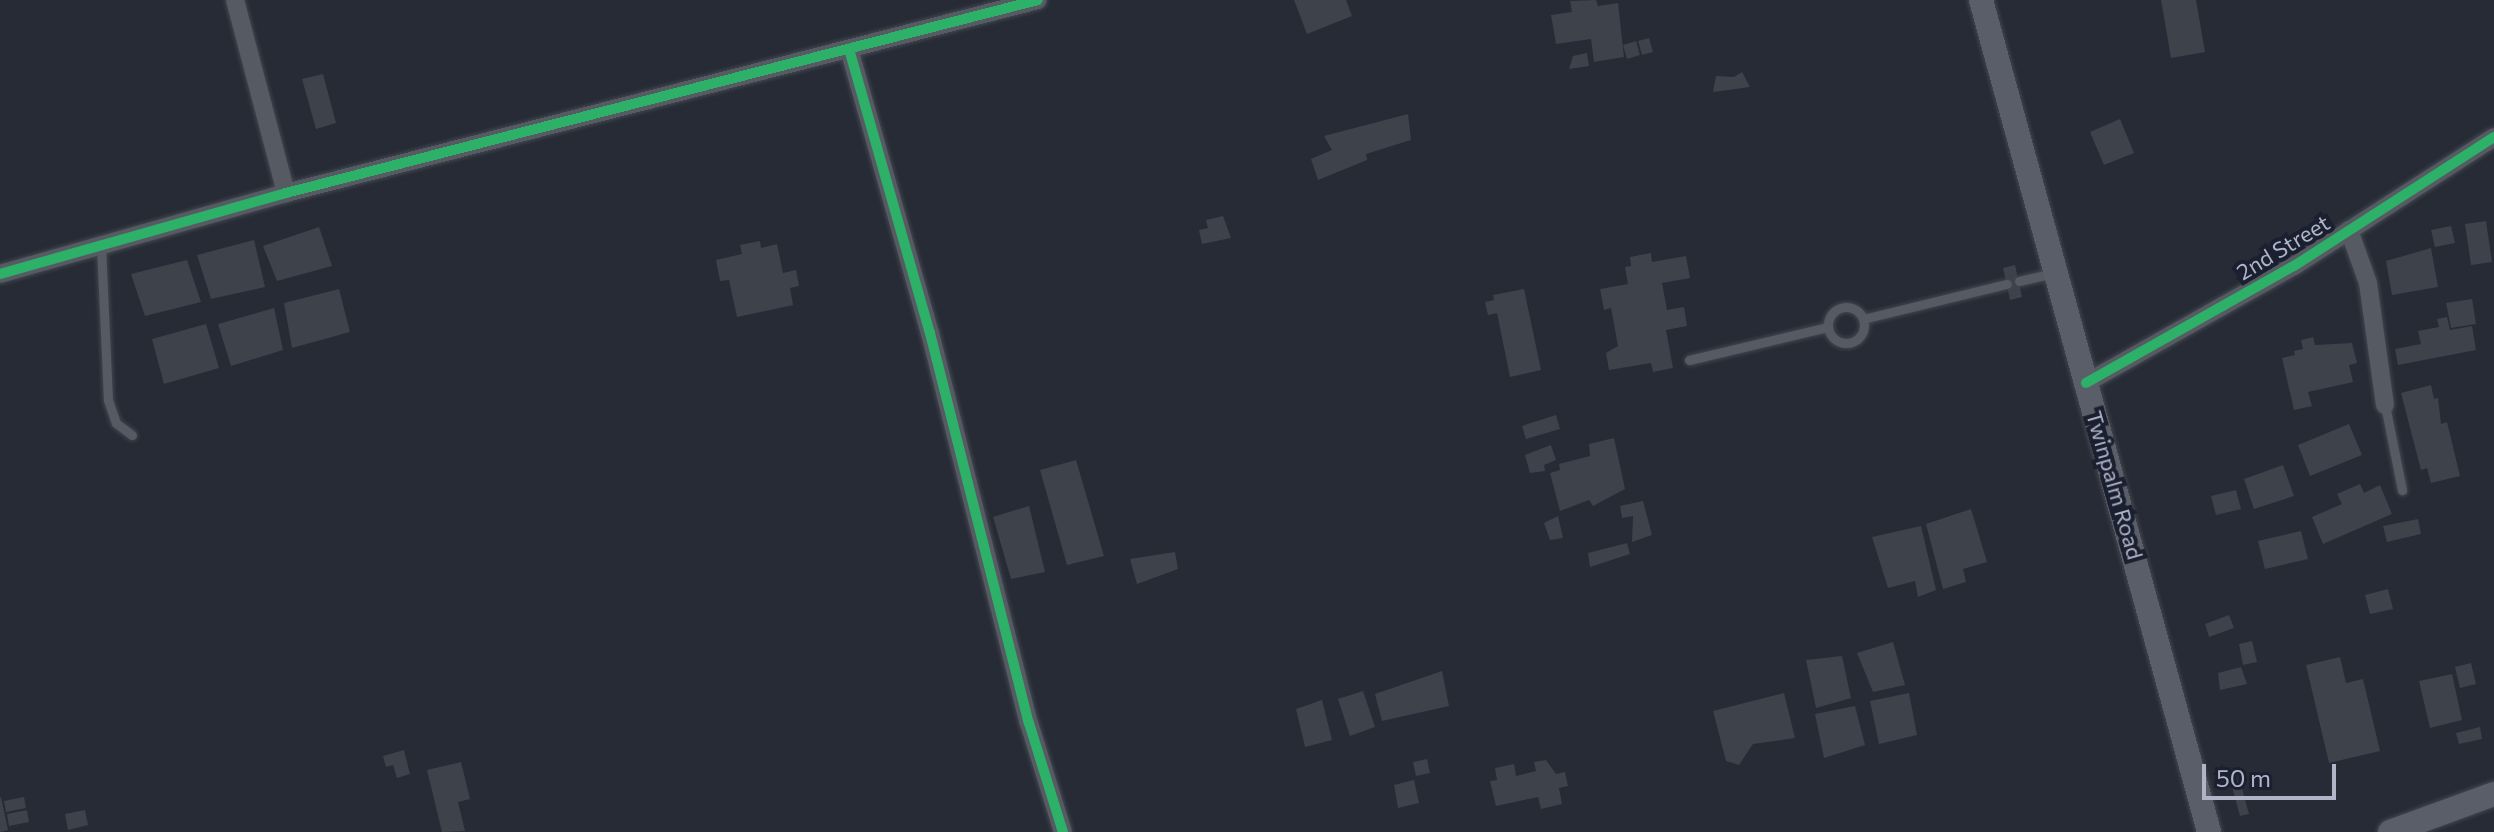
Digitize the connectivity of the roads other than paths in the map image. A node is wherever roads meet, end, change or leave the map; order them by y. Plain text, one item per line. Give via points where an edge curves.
1 (235, 0) edge
2 (1038, 0) edge
3 (1981, 0) edge
4 (849, 49) junction
5 (2494, 137) edge
6 (286, 193) junction
7 (2349, 230) junction
8 (101, 246) junction
9 (2056, 273) junction
10 (0, 274) edge
11 (2019, 281) dead end
12 (2007, 284) dead end
13 (1863, 319) junction
14 (1828, 327) junction
15 (1689, 360) dead end
16 (2086, 383) junction
17 (2385, 405) joint
18 (132, 435) dead end
19 (2402, 490) dead end
20 (2494, 794) edge
21 (1063, 832) edge
22 (2209, 832) edge
23 (2390, 832) edge

1 - 6 street
2 - 4 street
3 - 9 main road, Twinpalm Road
4 - 6 street
4 - 21 street via 930,333 1029,723
5 - 7 street, 2nd Street
6 - 8 street
7 - 16 street, 2nd Street
7 - 17 street via 2368,283
8 - 10 street
8 - 18 lane via 108,400 116,423
9 - 11 lane
9 - 16 main road, Twinpalm Road
12 - 13 lane
13 - 14 lane via 1854,309 1840,308
13 - 14 lane via 1860,337 1848,343 1834,339
14 - 15 lane
16 - 22 main road, Twinpalm Road
17 - 19 lane
20 - 23 main road

